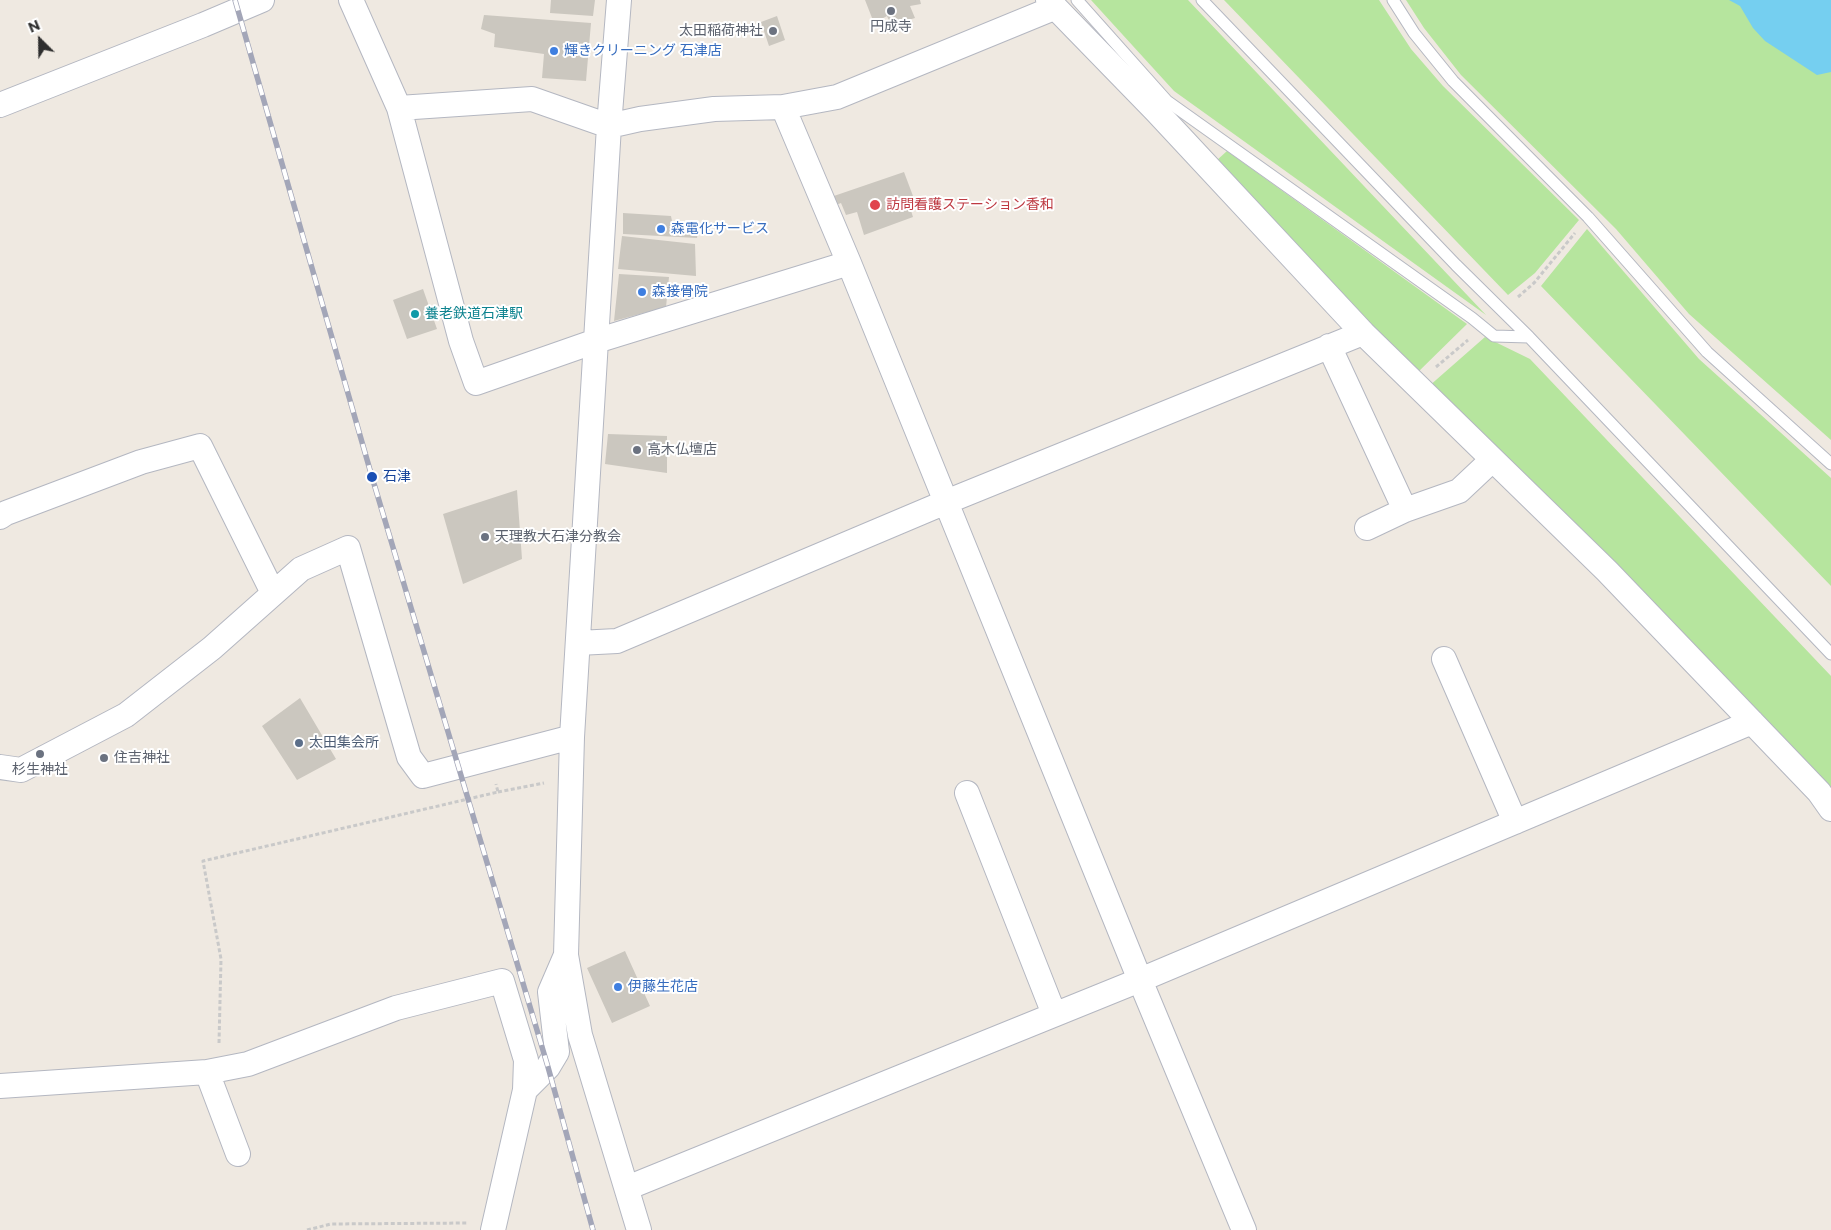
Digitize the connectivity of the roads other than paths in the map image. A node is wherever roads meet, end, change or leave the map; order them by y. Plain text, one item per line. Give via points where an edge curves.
1 (262, 0) edge
2 (352, 0) edge
3 (619, 0) edge
4 (1077, 0) edge
5 (1202, 0) edge
6 (1393, 0) edge
7 (1051, 4) edge
8 (0, 105) edge
9 (783, 107) junction
10 (399, 108) junction
11 (609, 126) junction
12 (849, 264) junction
13 (1363, 333) junction
14 (1529, 337) junction
15 (596, 341) junction
16 (1329, 346) junction
17 (1492, 460) junction
18 (1831, 464) edge
19 (946, 502) junction
20 (2, 510) edge
21 (1405, 510) junction
22 (1367, 528) dead end
23 (273, 592) junction
24 (578, 643) junction
25 (1831, 654) edge
26 (1444, 660) dead end
27 (1752, 722) junction
28 (572, 737) junction
29 (0, 767) edge
30 (966, 792) dead end
31 (1831, 809) edge
32 (1515, 822) junction
33 (566, 956) junction
34 (1140, 980) junction
35 (1054, 1014) junction
36 (213, 1071) junction
37 (0, 1086) edge
38 (525, 1090) junction
39 (238, 1154) dead end
40 (627, 1188) junction
41 (494, 1226) edge
42 (639, 1230) edge
43 (1244, 1230) edge

1 - 8 street
2 - 10 street
3 - 11 street
4 - 14 lane via 1167,101 1494,336
5 - 14 lane
6 - 18 lane via 1453,82 1588,217 1707,352
7 - 9 street via 837,97
7 - 13 street via 1105,56
9 - 11 street via 714,109
9 - 12 street
10 - 11 street via 532,99
10 - 15 street via 476,383
11 - 15 street
12 - 15 street
12 - 19 street
13 - 16 street
13 - 17 street
14 - 25 lane
15 - 24 street
16 - 19 street
16 - 21 street
17 - 21 street via 1459,491
17 - 27 street via 1607,571
19 - 24 street via 617,641
19 - 34 street
20 - 23 street via 141,462 200,446
21 - 22 street
23 - 28 street via 301,569 348,548 409,758 423,776
23 - 29 street via 212,648 126,715 21,770
24 - 28 street
26 - 32 street
27 - 31 street via 1819,792
27 - 32 street
28 - 33 street
30 - 35 street
32 - 34 street
33 - 38 street via 550,992 557,1052 548,1067
33 - 40 street via 580,1035
34 - 35 street
34 - 43 street
35 - 40 street
36 - 37 street
36 - 38 street via 248,1064 396,1008 502,982 526,1060
36 - 39 street
38 - 41 street
40 - 42 street

